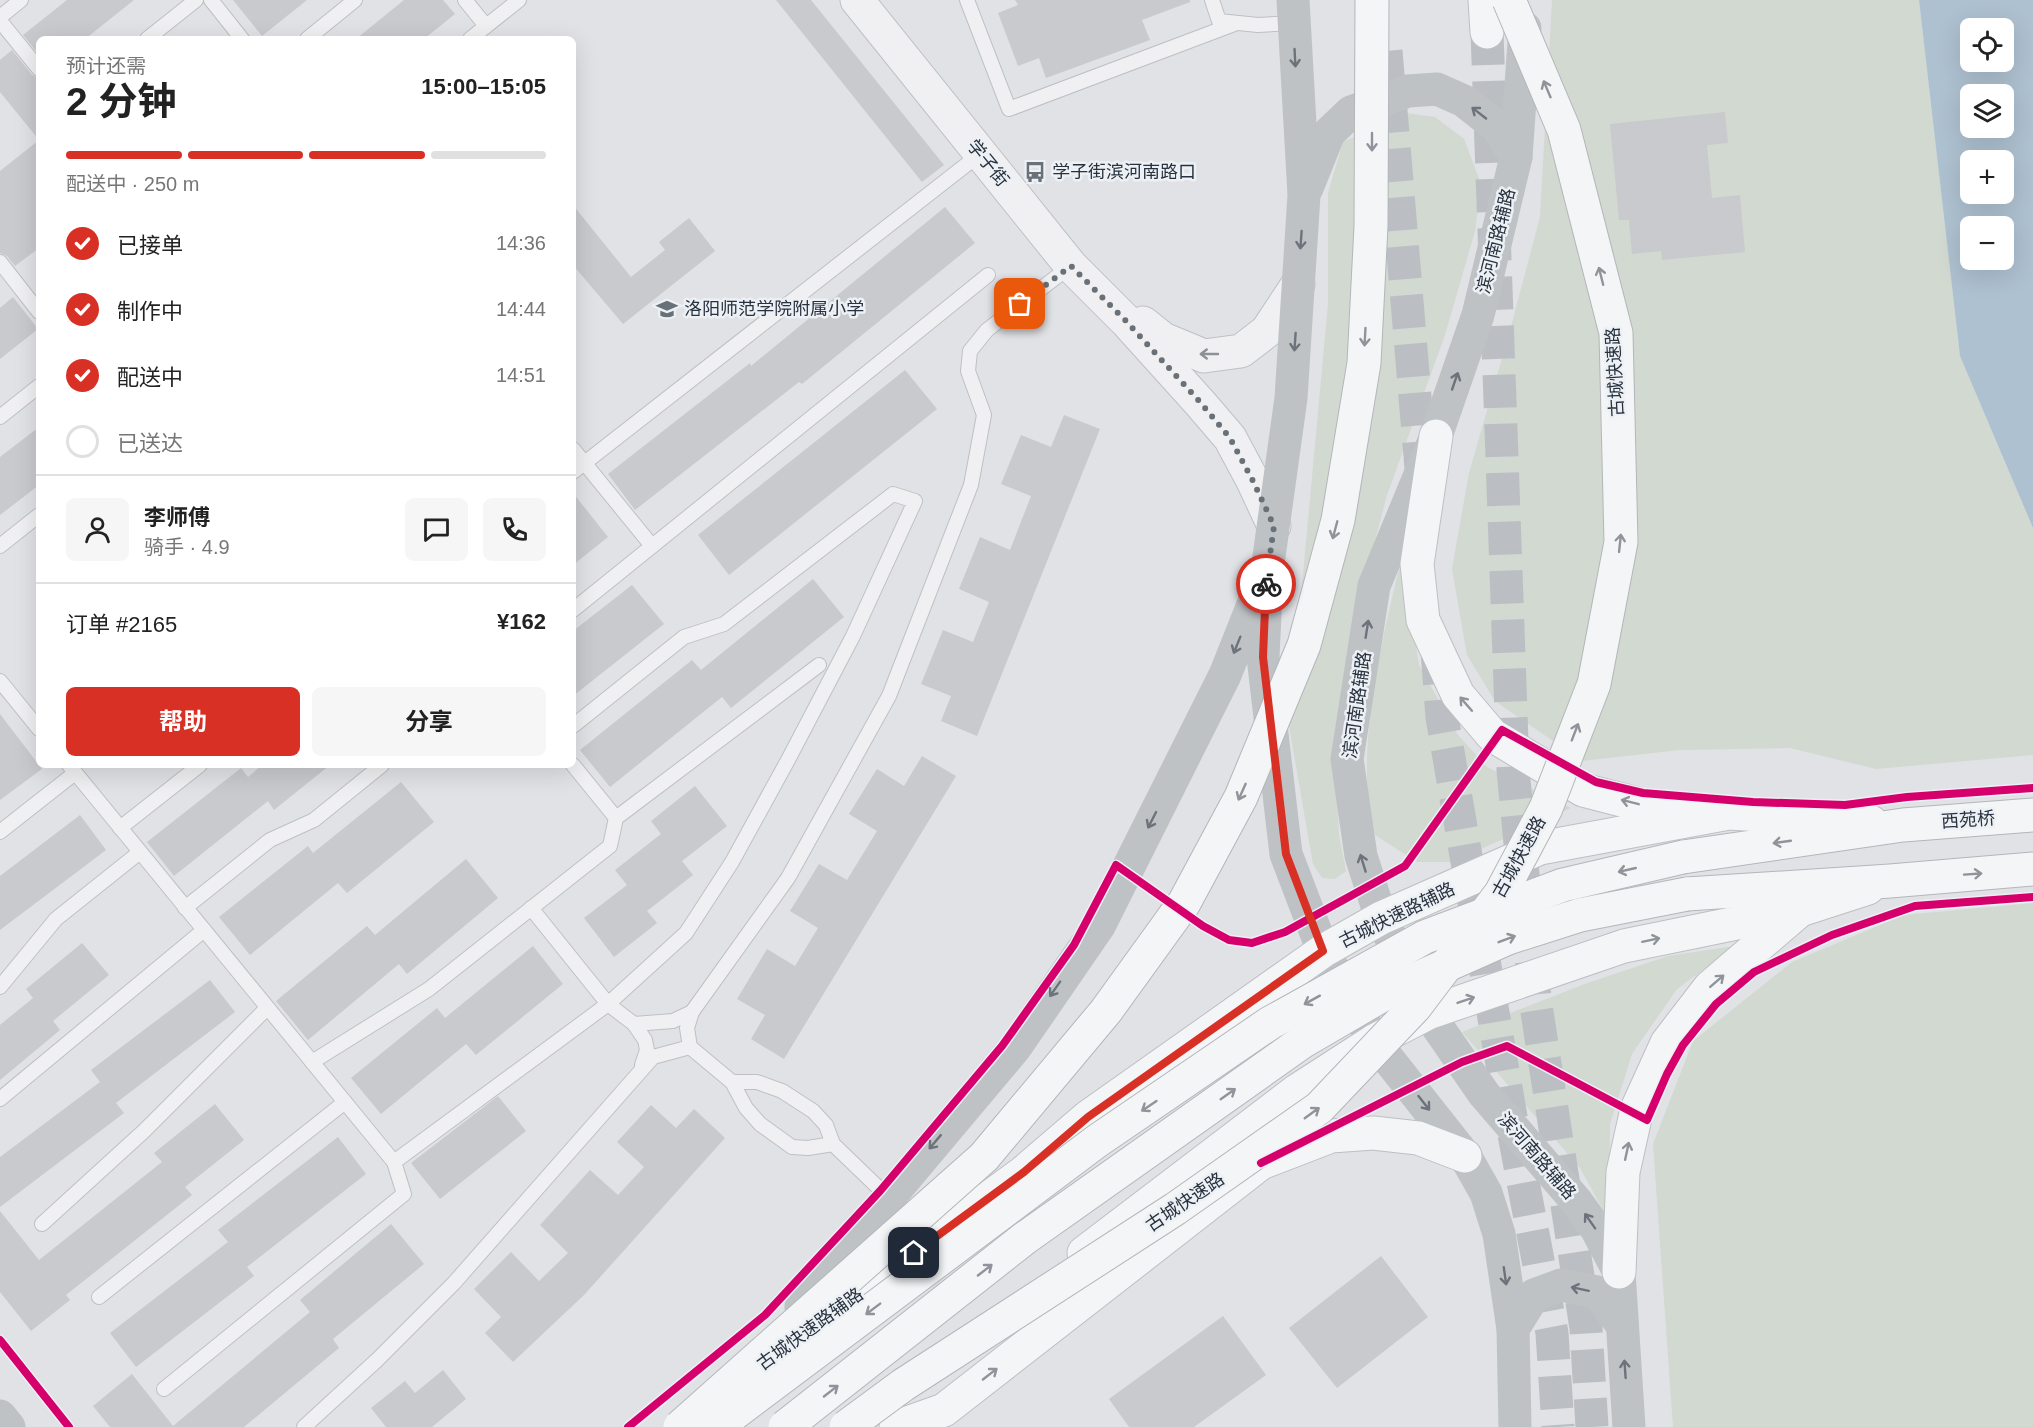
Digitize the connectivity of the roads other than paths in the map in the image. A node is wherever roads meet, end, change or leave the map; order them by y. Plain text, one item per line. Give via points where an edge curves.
1 (21, 0) edge
2 (196, 0) edge
3 (211, 0) edge
4 (355, 0) edge
5 (465, 0) edge
6 (519, 0) edge
7 (857, 0) edge
8 (868, 0) edge
9 (968, 0) edge
10 (1212, 0) edge
11 (1374, 0) edge
12 (1485, 0) edge
13 (1509, 0) edge
14 (1526, 0) edge
15 (1293, 11) edge
16 (0, 19) edge
17 (1237, 23) junction
18 (486, 26) junction
19 (1487, 32) tunnel mouth
20 (151, 36) edge
21 (241, 36) edge
22 (311, 36) edge
23 (474, 36) edge
24 (1386, 51) tunnel mouth
25 (36, 65) edge
26 (984, 150) junction
27 (1516, 157) junction
28 (1304, 195) junction
29 (1074, 262) junction
30 (0, 263) edge
31 (988, 275) dead end
32 (1298, 284) junction
33 (36, 308) edge
34 (1130, 318) junction
35 (36, 388) edge
36 (0, 417) edge
37 (1436, 436) junction
38 (576, 452) edge
39 (585, 463) junction
40 (576, 470) edge
41 (36, 517) edge
42 (1274, 526) junction
43 (0, 546) edge
44 (652, 546) junction
45 (1267, 571) junction
46 (576, 608) edge
47 (819, 665) dead end
48 (0, 681) edge
49 (11, 695) junction
50 (0, 704) edge
51 (576, 724) edge
52 (36, 725) edge
53 (196, 768) edge
54 (378, 768) edge
55 (575, 768) edge
56 (72, 769) edge
57 (1729, 813) junction
58 (2033, 815) edge
59 (616, 818) junction
60 (1903, 825) junction
61 (120, 828) junction
62 (0, 832) edge
63 (140, 852) junction
64 (2033, 869) edge
65 (1902, 880) junction
66 (185, 908) junction
67 (531, 908) junction
68 (1800, 910) junction
69 (1381, 918) junction
70 (204, 930) junction
71 (1323, 951) junction
72 (0, 987) edge
73 (608, 1004) junction
74 (267, 1008) junction
75 (692, 1012) junction
76 (1428, 1013) junction
77 (634, 1024) junction
78 (1374, 1041) junction
79 (690, 1047) junction
80 (312, 1062) junction
81 (641, 1069) junction
82 (732, 1082) junction
83 (0, 1099) edge
84 (345, 1102) junction
85 (833, 1144) junction
86 (1465, 1156) junction
87 (394, 1162) junction
88 (888, 1198) junction
89 (42, 1224) dead end
90 (1619, 1272) junction
91 (99, 1298) dead end
92 (1622, 1325) junction
93 (1513, 1329) junction
94 (748, 1375) junction
95 (164, 1389) dead end
96 (0, 1416) edge
97 (9, 1427) edge
98 (304, 1427) edge
99 (680, 1427) edge
100 (716, 1427) edge
101 (785, 1427) edge
102 (846, 1427) edge
103 (860, 1427) edge
104 (896, 1427) edge
105 (1515, 1427) edge
106 (1629, 1427) edge

1 - 16 lane
2 - 20 lane
3 - 21 lane
4 - 22 lane
5 - 18 lane
6 - 18 lane
7 - 26 street, 学子街
8 - 26 street, 学子街
9 - 17 lane via 1009,108
10 - 17 lane via 1219,21
11 - 24 main road
11 -> 99 main road, bridge via 1371,226 1364,363 1338,520 1304,645 1241,797 1184,903 1106,1011 984,1157
12 - 19 main road
102 -> 13 main road, 古城快速路, bridge via 903,1385 1175,1209 1319,1108 1415,1007 1501,893 1546,808 1594,684 1621,542 1616,333 1564,130
14 - 27 main road, 滨河南路辅路
15 - 17 lane via 1258,25
15 -> 28 main road
16 - 25 lane
18 - 23 lane
26 - 29 street, 学子街
26 - 39 lane
27 -> 28 main road via 1497,127 1464,101 1437,90 1408,91 1352,112 1329,134
37 -> 27 main road, 滨河南路辅路 via 1478,315
28 -> 32 main road
29 - 34 street, 学子街
29 - 75 lane via 987,330 970,351 968,371 984,415 971,485 889,696 788,878
30 - 33 lane
31 - 44 lane
32 -> 34 street via 1267,331 1241,351 1204,356 1163,339
32 -> 42 main road via 1291,398
34 - 42 street via 1230,438
35 - 36 lane
57 -> 37 main road via 1645,806 1583,790 1492,735 1458,695 1423,620 1417,564
69 -> 37 main road, 滨河南路辅路 via 1360,856 1347,759 1374,586
38 - 39 lane
39 - 40 lane
39 - 44 lane
41 - 43 lane
42 - 45 main road
44 - 46 lane
45 - 71 main road via 1263,657 1286,854
45 -> 88 main road via 1225,675 1099,926 1015,1048
47 - 59 lane
48 - 49 lane
49 - 50 lane
49 - 52 lane
51 - 73 lane via 684,636 724,624 893,494 915,501 853,636 732,862 686,933
53 - 61 lane
54 - 66 lane via 314,820 270,840
55 - 59 lane
56 - 61 lane
56 - 62 lane
57 - 60 main road, 古城快速路辅路
57 - 69 main road, 古城快速路辅路 via 1540,848
58 - 60 main road, 西苑桥
59 - 67 lane via 610,846
60 -> 100 main road, bridge via 1683,857 1563,885 1425,937 1270,1023 1097,1141
61 - 63 lane
63 - 66 lane
63 - 72 lane via 56,919
65 -> 64 main road
65 - 68 main road
101 -> 65 main road, bridge via 1025,1238 1302,1042 1391,990 1508,938 1580,915 1687,894
66 - 70 lane
67 - 73 lane
67 - 80 lane via 429,988
76 -> 68 main road via 1624,946
90 -> 68 main road via 1623,1172 1636,1109 1667,1043 1710,987
69 - 71 main road, 古城快速路辅路
69 - 76 main road, 滨河南路辅路
70 - 74 lane
70 - 83 lane
71 - 78 main road
71 - 94 main road, 古城快速路辅路 via 1088,1117 1024,1172
73 - 77 lane
73 - 87 lane
74 - 80 lane
74 - 89 lane via 144,1131
75 - 77 lane via 673,1021
75 - 79 lane via 687,1028
76 - 78 main road
90 -> 76 main road, 滨河南路辅路 via 1577,1202 1484,1094
77 - 81 lane via 647,1050
78 -> 86 main road
78 - 103 main road via 1298,1090 1162,1192
79 - 81 lane via 653,1057
79 - 82 lane
80 - 84 lane
81 - 98 lane via 454,1283
82 - 85 lane via 757,1082 813,1111 826,1125
82 - 85 lane via 760,1124 792,1147
84 - 87 lane
84 - 91 lane
85 - 88 lane
86 -> 93 main road via 1486,1193 1499,1234
104 -> 86 main road via 944,1410 1261,1163 1331,1136 1373,1134 1418,1138
87 - 95 lane via 404,1194
88 - 94 main road
90 - 92 main road, 滨河南路辅路
92 -> 93 main road via 1597,1292 1561,1285 1534,1295
106 -> 92 main road, 滨河南路辅路
93 - 105 main road
94 - 99 main road, 古城快速路辅路
96 - 97 main road

